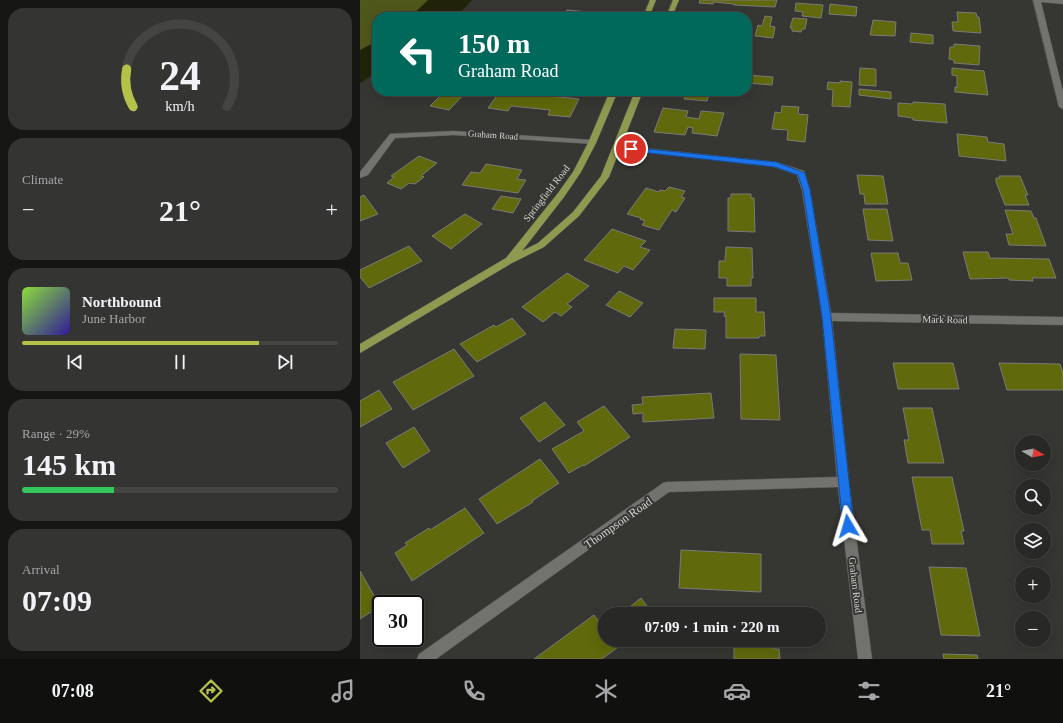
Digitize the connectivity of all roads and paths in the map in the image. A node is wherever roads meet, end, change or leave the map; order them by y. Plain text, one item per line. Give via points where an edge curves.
1 (653, 0) edge
2 (676, 0) edge
3 (1036, 0) edge
4 (1063, 2) edge
5 (648, 12) edge
6 (671, 12) edge
7 (612, 96) edge
8 (637, 96) edge
9 (1063, 107) edge
10 (593, 142) junction
11 (617, 147) junction
12 (360, 175) edge
13 (509, 261) junction
14 (827, 317) junction
15 (1063, 321) edge
16 (360, 349) edge
17 (843, 482) junction
18 (424, 659) edge
19 (865, 659) edge

1 - 5 main road
2 - 6 main road
3 - 4 street
3 - 9 street
7 - 10 main road, Springfield Road
8 - 11 main road, Springfield Road
10 - 12 street, Graham Road via 454,133 393,136 365,173
10 - 13 main road, Springfield Road via 577,172
11 - 13 main road, Springfield Road via 605,177 576,214 541,245
11 - 14 street, Graham Road via 776,165 801,173
13 - 16 main road, Springfield Road
14 - 15 street, Mark Road
14 - 17 street, Graham Road
17 - 18 street, Thompson Road via 667,487
17 - 19 street, Graham Road

